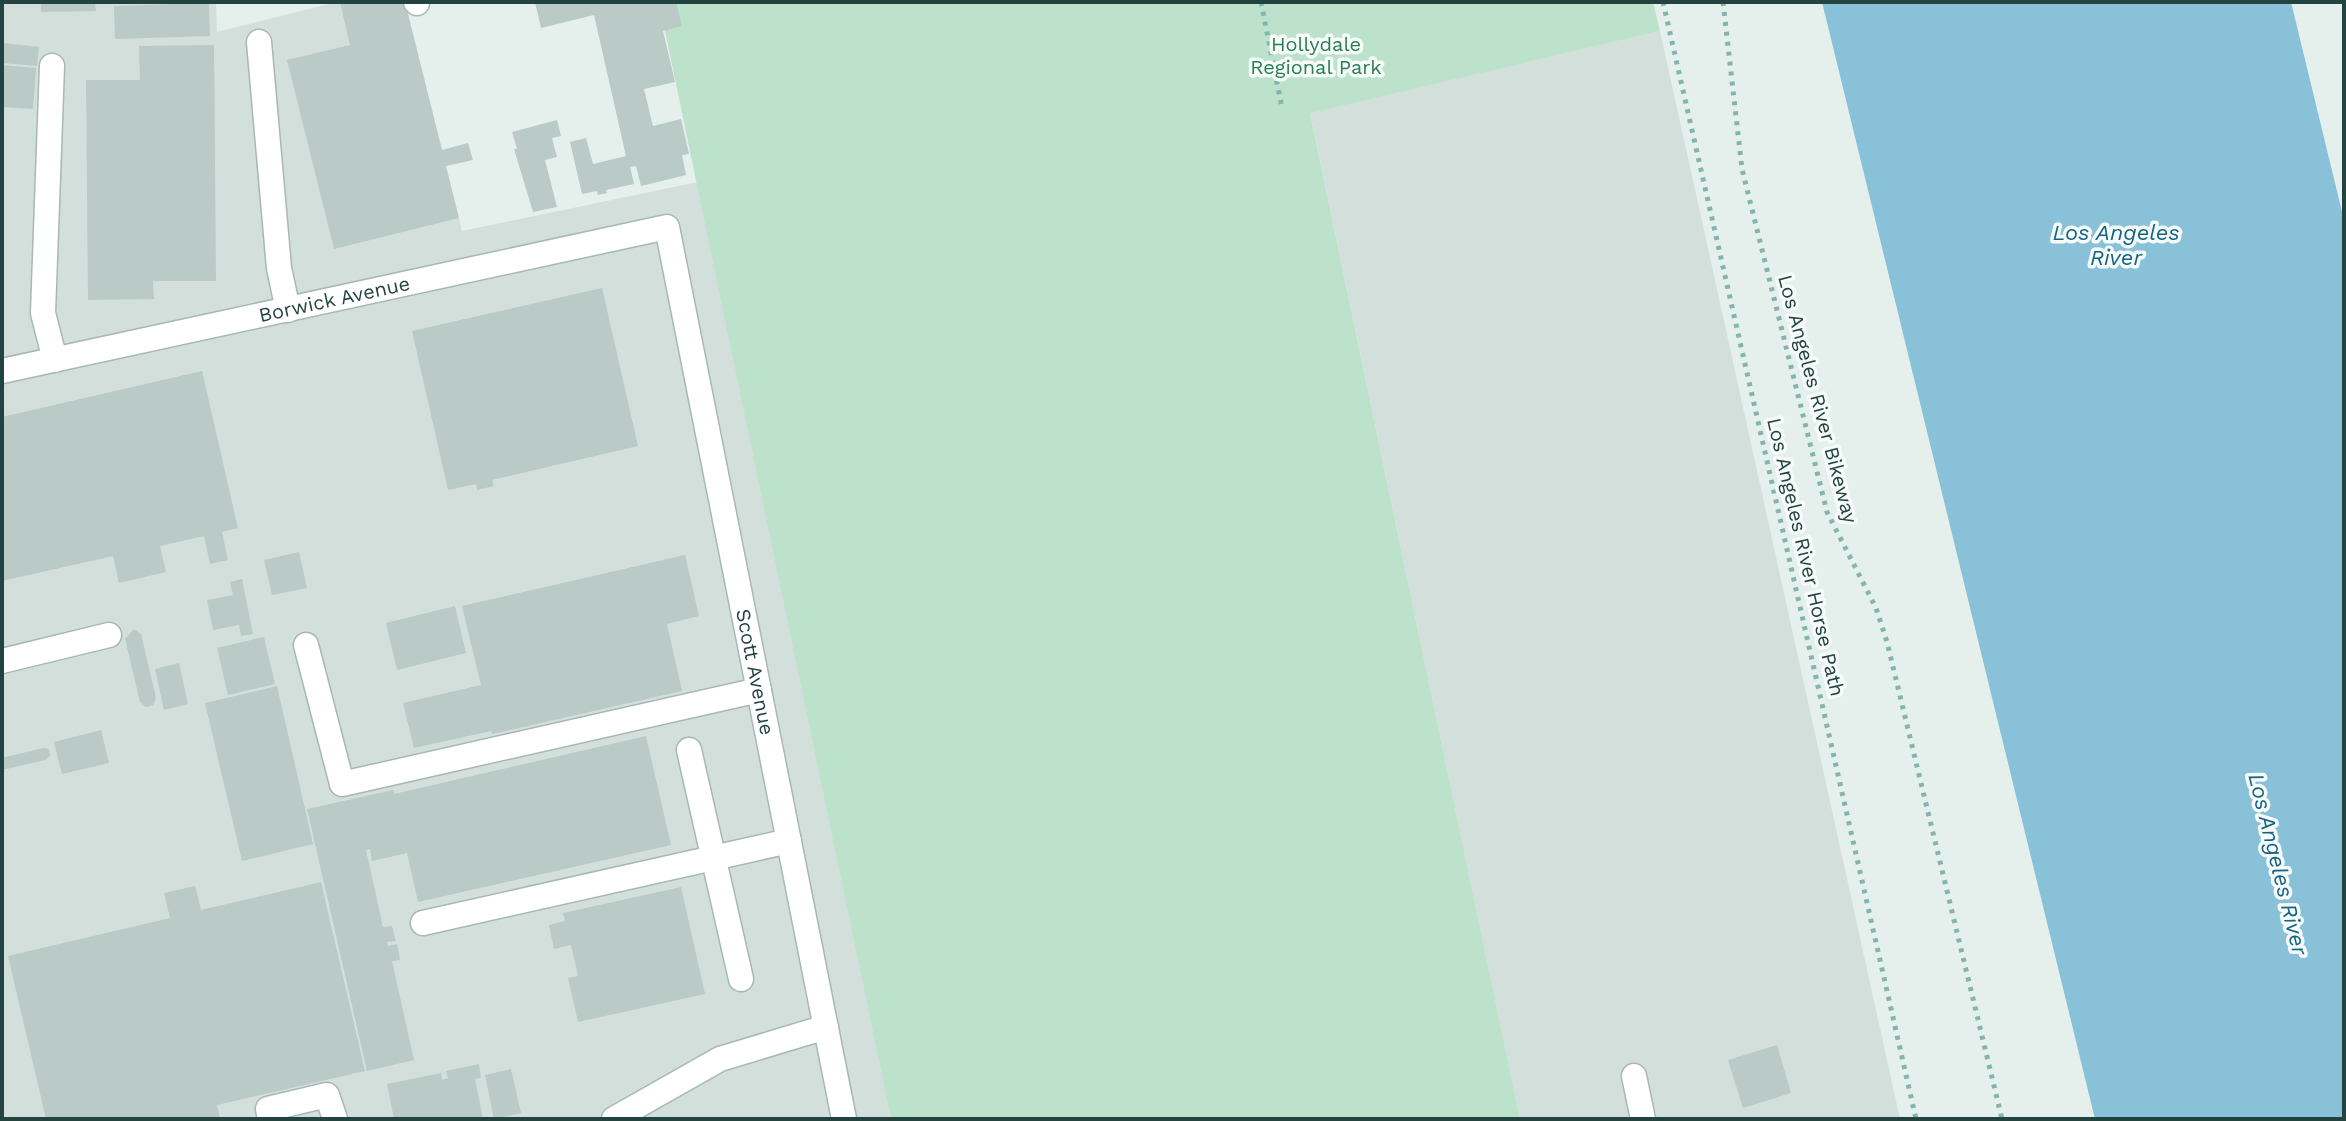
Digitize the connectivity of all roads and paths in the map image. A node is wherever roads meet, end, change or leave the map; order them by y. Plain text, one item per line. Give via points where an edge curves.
1 (1261, 2) edge
2 (1663, 2) edge
3 (1723, 2) edge
4 (259, 42) dead end
5 (52, 66) dead end
6 (1282, 108) dead end
7 (667, 227) joint
8 (288, 310) junction
9 (55, 360) junction
10 (2, 371) edge
11 (109, 635) dead end
12 (306, 645) dead end
13 (2, 661) edge
14 (759, 690) junction
15 (689, 750) dead end
16 (789, 841) junction
17 (715, 857) junction
18 (423, 923) dead end
19 (741, 979) dead end
20 (826, 1027) junction
21 (1634, 1076) dead end
22 (270, 1119) edge
23 (335, 1119) edge
24 (614, 1119) edge
25 (844, 1119) edge
26 (1643, 1119) edge
27 (1916, 1119) edge
28 (2002, 1119) edge

1 - 6 path
2 - 27 path, Los Angeles River Horse Path
3 - 28 path, Los Angeles River Bikeway via 1742,169 1824,497 1887,642
4 - 8 street via 279,268
5 - 9 street via 43,313
7 - 8 street, Borwick Avenue
7 - 14 street, Scott Avenue
8 - 9 street, Borwick Avenue
9 - 10 street, Borwick Avenue
11 - 13 street
12 - 14 street via 342,784
14 - 16 street, Scott Avenue
15 - 17 street
16 - 17 street
16 - 20 street, Scott Avenue
17 - 18 street
17 - 19 street
20 - 24 street via 720,1059
20 - 25 street, Scott Avenue
21 - 26 street
22 - 23 street via 268,1109 327,1095

